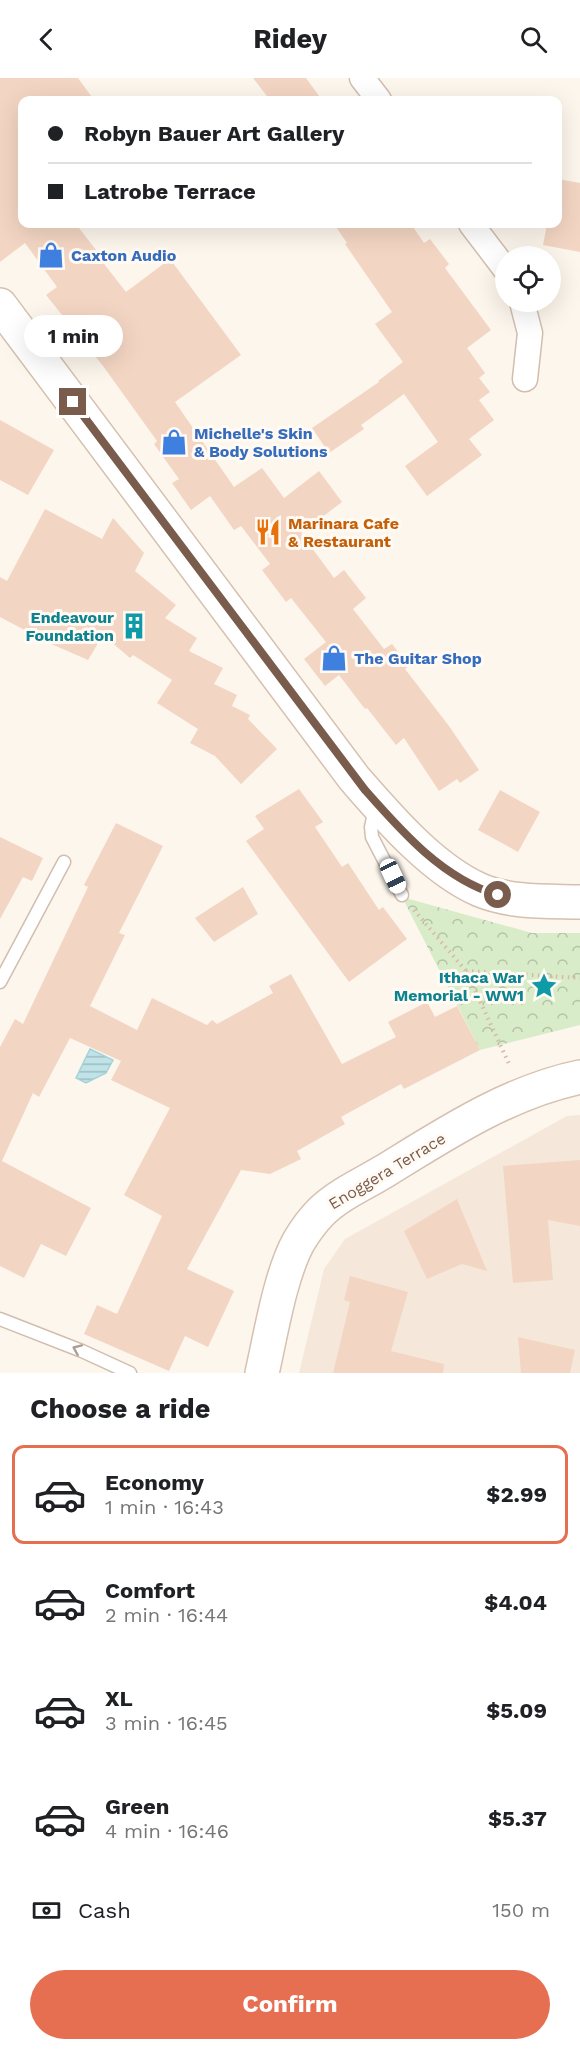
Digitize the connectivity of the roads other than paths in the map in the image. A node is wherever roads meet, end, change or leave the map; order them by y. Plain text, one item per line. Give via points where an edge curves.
1 (362, 78) edge
2 (376, 96) edge
3 (474, 228) edge
4 (495, 256) edge
5 (0, 305) edge
6 (525, 312) edge
7 (525, 379) dead end
8 (376, 803) junction
9 (64, 862) dead end
10 (402, 895) road end
11 (580, 902) edge
12 (0, 982) edge
13 (580, 1077) edge
14 (0, 1319) edge
15 (130, 1373) edge
16 (262, 1373) edge

1 - 2 street
3 - 4 street
5 - 8 main road
6 - 7 street via 530,333
8 - 10 lane via 370,827 372,837
8 - 11 main road via 399,829 451,873 482,890 518,899
9 - 12 lane
13 - 16 main road, Enoggera Terrace via 529,1091 494,1107 322,1211 290,1260
15 -> 14 lane

